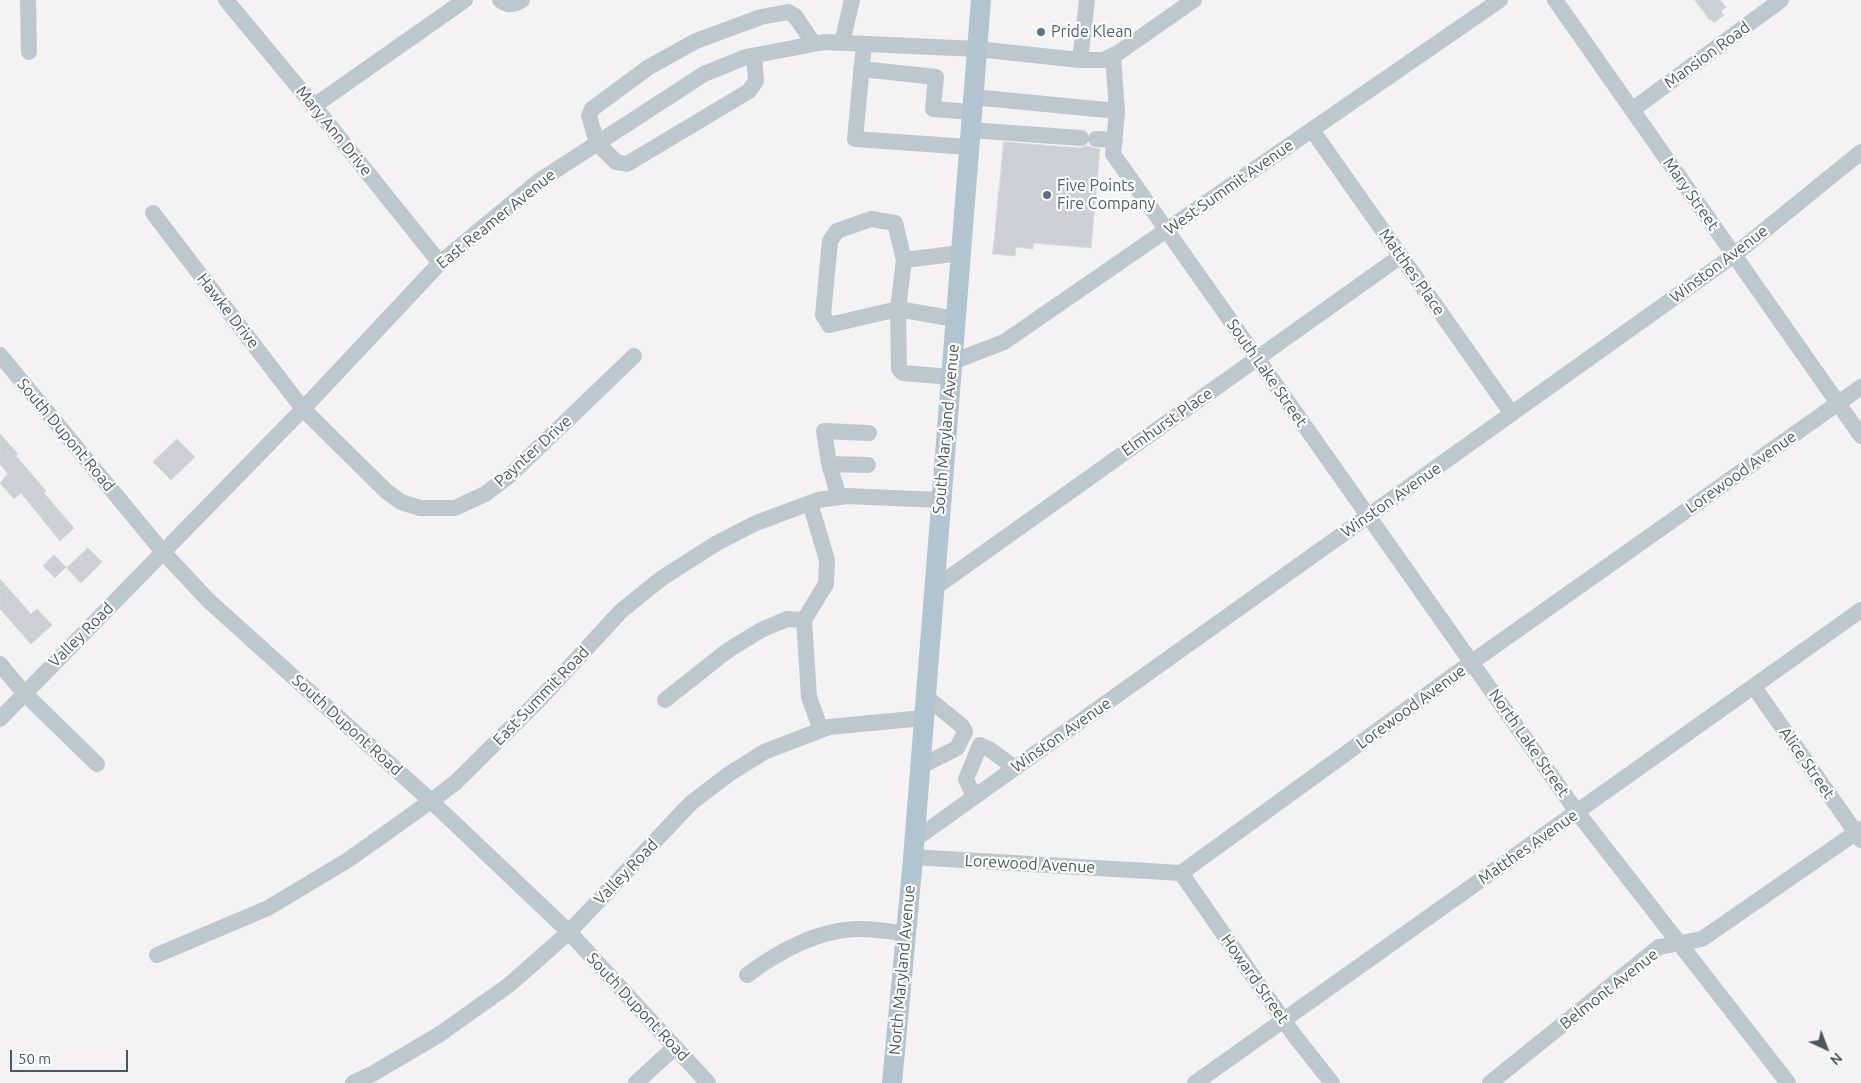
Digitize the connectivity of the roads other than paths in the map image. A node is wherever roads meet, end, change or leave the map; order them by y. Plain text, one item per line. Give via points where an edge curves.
1 (28, 0) edge
2 (226, 0) edge
3 (465, 0) edge
4 (500, 0) edge
5 (522, 0) edge
6 (852, 0) edge
7 (981, 0) edge
8 (1088, 0) edge
9 (1194, 0) edge
10 (1500, 0) edge
11 (1556, 0) edge
12 (1781, 0) edge
13 (842, 43) junction
14 (814, 44) junction
15 (864, 44) junction
16 (977, 49) junction
17 (29, 52) dead end
18 (754, 56) junction
19 (1113, 56) junction
20 (1080, 60) junction
21 (861, 69) junction
22 (314, 106) junction
23 (1632, 110) junction
24 (1118, 111) junction
25 (971, 122) junction
26 (1312, 130) junction
27 (1115, 140) junction
28 (597, 144) junction
29 (1861, 152) edge
30 (152, 213) dead end
31 (1166, 231) junction
32 (961, 253) junction
33 (1734, 255) junction
34 (1401, 256) junction
35 (904, 260) junction
36 (440, 263) junction
37 (898, 309) junction
38 (956, 319) junction
39 (0, 355) edge
40 (634, 356) dead end
41 (1257, 358) junction
42 (951, 370) junction
43 (1861, 387) edge
44 (1838, 403) junction
45 (303, 409) junction
46 (1512, 414) junction
47 (870, 433) dead end
48 (1861, 436) edge
49 (828, 464) junction
50 (868, 466) dead end
51 (839, 497) junction
52 (940, 500) junction
53 (810, 503) junction
54 (1369, 516) junction
55 (163, 552) junction
56 (933, 589) junction
57 (1861, 610) edge
58 (804, 620) junction
59 (1472, 662) junction
60 (0, 664) edge
61 (1754, 687) junction
62 (24, 693) junction
63 (925, 696) junction
64 (665, 700) dead end
65 (923, 718) junction
66 (0, 719) edge
67 (821, 730) junction
68 (965, 732) junction
69 (980, 745) junction
70 (97, 764) dead end
71 (919, 767) junction
72 (1015, 768) junction
73 (974, 797) junction
74 (431, 801) junction
75 (1577, 812) junction
76 (1859, 834) edge
77 (913, 848) junction
78 (1181, 873) junction
79 (569, 932) junction
80 (905, 933) junction
81 (1678, 943) junction
82 (158, 955) dead end
83 (748, 975) dead end
84 (1283, 1020) junction
85 (675, 1047) junction
86 (1784, 1081) edge
87 (353, 1083) edge
88 (636, 1083) edge
89 (708, 1083) edge
90 (892, 1083) edge
91 (1195, 1083) edge
92 (1332, 1083) edge
93 (1490, 1083) edge

1 - 17 street
2 - 22 street, Mary Ann Drive
3 - 22 street
4 - 5 street via 516,4
6 - 13 street
7 - 16 main road, South Maryland Avenue
8 - 20 street
9 - 19 street
10 - 26 street, West Summit Avenue
11 - 23 street, Mary Street
12 - 23 street, Mansion Road
13 - 14 street, East Reamer Avenue
13 - 15 street, East Reamer Avenue
14 - 18 street, East Reamer Avenue
14 - 28 street via 792,12 761,17 696,41 649,67 592,109 590,116
15 - 16 street, East Reamer Avenue
15 - 21 street
16 - 20 street, East Reamer Avenue
16 - 25 main road, South Maryland Avenue
18 - 28 street, East Reamer Avenue via 704,74
18 - 28 street via 756,81 749,91 627,164 616,162
19 - 20 street, East Reamer Avenue via 1103,60
19 - 24 street, South Lake Street
21 - 25 street via 936,78 933,109
21 - 25 street via 855,139
22 - 36 street, Mary Ann Drive
23 - 33 street, Mary Street
24 - 25 street
24 - 27 street, South Lake Street
25 - 27 street
25 - 32 main road, South Maryland Avenue
26 - 31 street, West Summit Avenue
26 - 34 street, Matthes Place
27 - 31 street, South Lake Street via 1113,154
28 - 36 street, East Reamer Avenue via 539,181
29 - 33 street, Winston Avenue
30 - 45 street, Hawke Drive
31 - 41 street, South Lake Street
31 - 42 street, West Summit Avenue via 1004,342
32 - 35 street
32 - 38 main road, South Maryland Avenue
33 - 44 street, Mary Street
33 - 46 street, Winston Avenue
34 - 41 street, Elmhurst Place
34 - 46 street, Matthes Place
35 - 37 street
35 - 37 street via 895,223 871,219 837,231 830,241 823,315 829,324
36 - 45 street, East Reamer Avenue
37 - 38 street
37 - 42 street via 899,369 903,373
38 - 42 main road, South Maryland Avenue
39 - 55 street, South Dupont Road
40 - 45 street, Paynter Drive via 509,476 485,494 455,508 420,508 401,502
41 - 54 street, South Lake Street
41 - 56 street, Elmhurst Place
42 - 52 main road, South Maryland Avenue
43 - 44 street, Lorewood Avenue
44 - 48 street, Mary Street
44 - 59 street, Lorewood Avenue
45 - 55 street, East Reamer Avenue
46 - 54 street, Winston Avenue
47 - 49 street via 824,431
49 - 50 street
49 - 51 street
51 - 52 street, East Summit Road
51 - 53 street, East Summit Road
52 - 56 main road, South Maryland Avenue
53 - 58 street via 827,560 826,584
53 - 74 street, East Summit Road via 756,523 662,578 621,612 540,699 455,783
54 - 59 street, North Lake Street
54 - 72 street, Winston Avenue
55 - 62 street, Valley Road
55 - 74 street, South Dupont Road via 209,600
56 - 63 main road, South Maryland Avenue
57 - 61 street, Matthes Avenue
58 - 64 street via 787,619 761,630 727,651
58 - 67 street via 809,696
59 - 75 street, North Lake Street
59 - 78 street, Lorewood Avenue
60 - 62 street
61 - 75 street, Matthes Avenue
61 - 76 street, Alice Street
62 - 66 street, Valley Road
62 - 70 street
63 - 65 main road, South Maryland Avenue
63 - 68 street
65 - 67 street, Valley Road
65 - 71 main road, South Maryland Avenue
67 - 79 street, Valley Road via 764,752 691,803
68 - 69 street
68 - 71 street via 957,748
69 - 72 street
69 - 73 street via 966,780
71 - 77 main road, South Maryland Avenue
72 - 73 street, Winston Avenue
73 - 77 street, Winston Avenue
74 - 79 street, South Dupont Road
74 - 82 street, East Summit Road via 348,860 268,908
75 - 81 street, North Lake Street
75 - 84 street, Matthes Avenue
76 - 81 street, Belmont Avenue via 1702,939
77 - 78 street, Lorewood Avenue
77 - 80 main road, North Maryland Avenue
78 - 84 street, Howard Street
79 - 85 street, South Dupont Road
79 - 87 street, Valley Road via 484,1004 440,1034
80 - 83 street via 856,929 827,933 791,947
80 - 90 main road, North Maryland Avenue
81 - 86 street, North Lake Street
81 - 93 street, Belmont Avenue via 1659,948
84 - 91 street, Matthes Avenue
84 - 92 street, Howard Street
85 - 88 street
85 - 89 street, South Dupont Road

